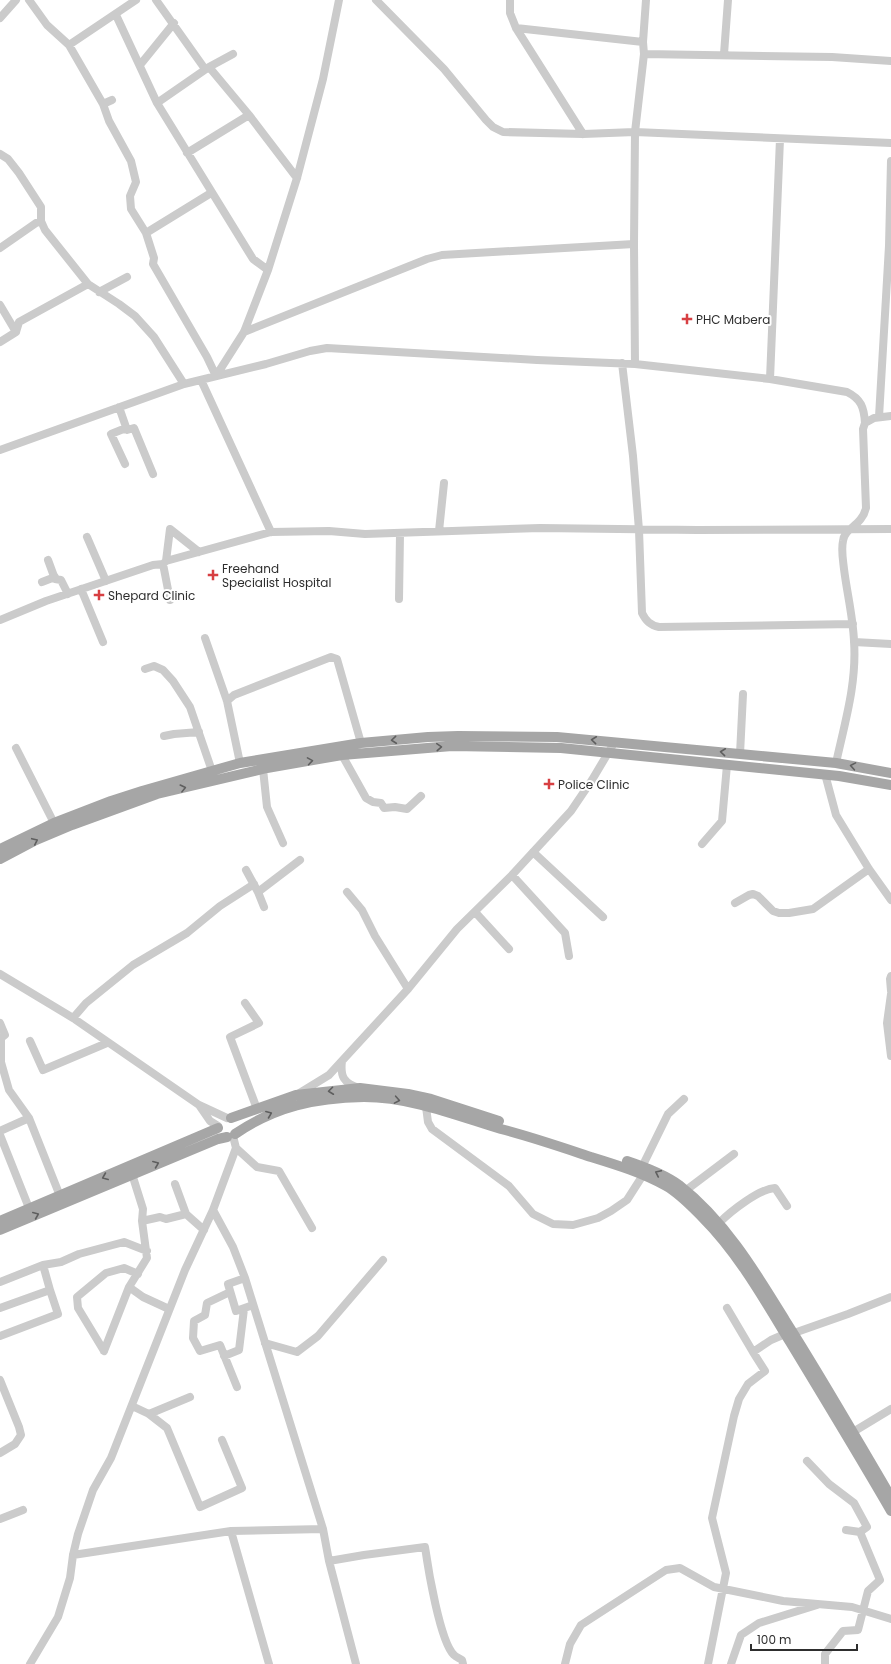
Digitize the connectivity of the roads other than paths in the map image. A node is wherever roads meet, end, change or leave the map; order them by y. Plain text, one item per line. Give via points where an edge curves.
1 (16, 0) edge
2 (30, 0) edge
3 (136, 0) edge
4 (156, 0) edge
5 (339, 0) edge
6 (376, 0) edge
7 (510, 0) edge
8 (646, 0) edge
9 (728, 0) edge
10 (116, 15) junction
11 (0, 18) edge
12 (174, 23) junction
13 (516, 28) junction
14 (642, 42) junction
15 (69, 45) junction
16 (233, 54) dead end
17 (644, 54) junction
18 (724, 54) junction
19 (891, 61) edge
20 (140, 65) junction
21 (207, 68) junction
22 (112, 100) dead end
23 (156, 103) junction
24 (103, 104) junction
25 (249, 115) junction
26 (635, 132) junction
27 (583, 134) junction
28 (780, 139) junction
29 (891, 143) edge
30 (187, 153) junction
31 (0, 154) edge
32 (891, 161) edge
33 (297, 178) junction
34 (211, 193) junction
35 (41, 221) junction
36 (146, 233) junction
37 (634, 244) junction
38 (890, 246) edge
39 (0, 248) edge
40 (268, 270) junction
41 (127, 277) dead end
42 (88, 284) junction
43 (100, 292) junction
44 (0, 305) edge
45 (16, 332) junction
46 (244, 332) junction
47 (0, 342) edge
48 (622, 363) junction
49 (635, 364) junction
50 (216, 376) junction
51 (770, 379) junction
52 (201, 380) junction
53 (184, 384) junction
54 (119, 407) junction
55 (891, 416) edge
56 (879, 417) junction
57 (865, 422) junction
58 (126, 428) junction
59 (0, 450) edge
60 (125, 464) dead end
61 (153, 474) dead end
62 (444, 483) dead end
63 (851, 528) junction
64 (891, 529) edge
65 (639, 530) junction
66 (271, 532) junction
67 (439, 532) junction
68 (400, 534) junction
69 (87, 537) dead end
70 (199, 552) junction
71 (48, 560) dead end
72 (164, 563) junction
73 (55, 577) junction
74 (106, 581) junction
75 (42, 582) dead end
76 (81, 589) junction
77 (68, 594) junction
78 (399, 599) dead end
79 (170, 600) dead end
80 (0, 620) edge
81 (853, 624) junction
82 (205, 638) dead end
83 (103, 642) dead end
84 (854, 642) junction
85 (891, 644) edge
86 (145, 669) dead end
87 (743, 694) dead end
88 (227, 701) junction
89 (199, 732) junction
90 (164, 736) dead end
91 (360, 743) junction
92 (614, 743) junction
93 (16, 748) dead end
94 (608, 752) junction
95 (740, 754) junction
96 (342, 755) junction
97 (240, 763) junction
98 (836, 763) junction
99 (727, 765) junction
100 (263, 769) junction
101 (212, 771) junction
102 (891, 773) edge
103 (825, 774) junction
104 (891, 785) edge
105 (421, 796) dead end
106 (54, 823) junction
107 (283, 844) dead end
108 (702, 844) dead end
109 (0, 849) edge
110 (533, 852) junction
111 (0, 859) edge
112 (300, 860) dead end
113 (246, 870) dead end
114 (869, 870) junction
115 (512, 875) junction
116 (256, 888) junction
117 (348, 892) dead end
118 (891, 900) edge
119 (735, 903) dead end
120 (264, 907) dead end
121 (474, 912) junction
122 (603, 917) dead end
123 (509, 949) dead end
124 (569, 956) dead end
125 (0, 974) edge
126 (891, 976) edge
127 (408, 989) junction
128 (891, 992) edge
129 (245, 1003) dead end
130 (73, 1018) junction
131 (0, 1023) edge
132 (1, 1039) edge
133 (30, 1042) dead end
134 (107, 1043) junction
135 (891, 1056) edge
136 (342, 1061) junction
137 (360, 1088) junction
138 (296, 1095) junction
139 (684, 1099) dead end
140 (199, 1105) junction
141 (426, 1107) junction
142 (257, 1109) junction
143 (29, 1118) junction
144 (229, 1118) junction
145 (218, 1127) junction
146 (0, 1131) edge
147 (0, 1135) edge
148 (232, 1136) junction
149 (236, 1148) junction
150 (734, 1154) dead end
151 (643, 1171) junction
152 (132, 1174) junction
153 (175, 1184) dead end
154 (686, 1191) junction
155 (60, 1196) junction
156 (787, 1206) dead end
157 (29, 1208) junction
158 (213, 1210) junction
159 (186, 1214) junction
160 (142, 1221) junction
161 (0, 1222) edge
162 (719, 1224) junction
163 (312, 1228) dead end
164 (204, 1230) junction
165 (146, 1251) junction
166 (383, 1260) dead end
167 (43, 1265) junction
168 (138, 1274) junction
169 (245, 1278) junction
170 (0, 1282) edge
171 (129, 1287) junction
172 (50, 1290) junction
173 (230, 1292) junction
174 (891, 1297) edge
175 (253, 1305) junction
176 (0, 1308) edge
177 (727, 1308) dead end
178 (169, 1309) junction
179 (244, 1309) junction
180 (790, 1334) junction
181 (0, 1336) edge
182 (265, 1343) junction
183 (753, 1352) junction
184 (224, 1356) junction
185 (0, 1380) edge
186 (237, 1387) dead end
187 (190, 1397) dead end
188 (132, 1406) junction
189 (891, 1410) edge
190 (149, 1414) junction
191 (853, 1432) junction
192 (222, 1440) dead end
193 (0, 1453) edge
194 (808, 1461) dead end
195 (889, 1490) edge
196 (23, 1510) dead end
197 (891, 1511) edge
198 (0, 1519) edge
199 (324, 1529) junction
200 (231, 1530) junction
201 (846, 1530) dead end
202 (860, 1532) junction
203 (73, 1555) junction
204 (329, 1561) junction
205 (724, 1589) junction
206 (821, 1603) junction
207 (862, 1611) junction
208 (891, 1619) edge
209 (30, 1664) edge
210 (268, 1664) edge
211 (356, 1664) edge
212 (463, 1664) edge
213 (565, 1664) edge
214 (708, 1664) edge
215 (731, 1664) edge
216 (825, 1664) edge

1 - 11 street
2 - 15 street via 47,25
3 - 10 street
4 - 12 street
5 - 33 street via 323,79
6 - 27 street via 444,69 493,127 504,132
7 - 13 street via 510,13
8 - 14 street
9 - 18 street
10 - 15 street
10 - 20 street
12 - 20 street
12 - 21 street
13 - 14 street
13 - 27 street
14 - 17 street
15 - 24 street
16 - 21 street
17 - 18 street
17 - 26 street
18 - 19 street
20 - 23 street
21 - 23 street
21 - 25 street
22 - 24 street
23 - 30 street
24 - 36 street via 109,121 131,161 136,182 130,196 131,210
25 - 30 street
25 - 33 street
26 - 27 street
26 - 28 street
26 - 37 street
28 - 29 street
28 - 51 street
30 - 34 street
31 - 35 street via 8,159 28,186 40,207
32 - 38 street
33 - 40 street
34 - 36 street
34 - 40 street via 253,259
35 - 39 street
35 - 42 street via 45,230
36 - 50 street via 154,258 153,264
37 - 46 street via 442,255
37 - 49 street
38 - 56 street
40 - 46 street
41 - 43 street
42 - 43 street
42 - 45 street via 19,322
43 - 53 street via 136,316 154,337
44 - 45 street
45 - 47 street
46 - 50 street
48 - 49 street
48 - 50 street via 327,348
48 - 65 street
49 - 51 street
50 - 52 street
51 - 57 street via 847,392 861,402
52 - 53 street
52 - 66 street
53 - 54 street
54 - 58 street
54 - 59 street
55 - 56 street
56 - 57 street
57 - 63 street via 863,429 866,508 864,516
58 - 60 street via 111,434
58 - 61 street via 134,428
62 - 67 street
63 - 64 street
63 - 65 street
63 - 81 street via 845,534 842,550
65 - 67 street via 540,528
65 - 81 street via 642,613 645,620 653,626
66 - 68 street
66 - 70 street
67 - 68 street
68 - 78 street
69 - 74 street
70 - 72 street
70 - 72 street via 170,529
71 - 73 street
72 - 74 street
72 - 79 street
73 - 75 street
73 - 77 street via 61,580
74 - 76 street
76 - 77 street
76 - 83 street
77 - 80 street
81 - 84 street
82 - 88 street
84 - 85 street
84 - 98 street via 852,695
86 - 89 street via 154,666 163,670 173,681 190,707
87 - 95 street
88 - 91 street via 234,695 331,657 337,659
88 - 97 street
89 - 90 street
89 - 101 street
92 -> 91 main road via 557,737 458,736
91 - 97 main road
92 - 94 street
95 -> 92 main road
93 - 106 street
96 -> 94 main road via 452,746 561,748
94 - 99 main road
94 - 110 street via 571,811
95 - 98 main road
100 -> 96 main road
96 - 105 street via 366,798 380,803 384,808 407,809
97 - 101 main road
102 -> 98 main road
99 - 103 main road
99 - 108 street via 722,821
100 - 107 street via 267,807
111 -> 100 main road via 72,825 157,794
101 - 106 main road via 142,791
103 - 104 main road
103 - 114 street via 836,815
106 - 109 main road
110 - 115 street
110 - 122 street
112 - 116 street
113 - 116 street
114 - 118 street
114 - 119 street via 813,909 779,913 753,894
115 - 121 street
115 - 124 street via 565,933
116 - 120 street
116 - 130 street via 220,906 187,933 134,965 86,1003
117 - 127 street via 362,910
121 - 123 street
121 - 127 street
125 - 130 street
126 - 128 street
127 - 136 street
128 - 135 street via 887,1023
129 - 142 street via 258,1023 230,1037
130 - 134 street
131 - 132 street via 5,1035
132 - 143 street via 1,1062 9,1090
133 - 134 street via 44,1070
134 - 140 street
136 - 137 street via 341,1071 344,1080 349,1085
136 - 138 street via 325,1078
137 -> 138 main road
137 - 151 main road via 386,1090 431,1099
138 - 142 main road
139 - 151 street via 668,1114
140 - 144 street
140 - 145 street
148 -> 141 main road via 266,1116 302,1103 365,1097 384,1098
141 - 151 main road via 634,1171
141 - 151 street via 428,1122 432,1129 509,1186 533,1214 553,1224 573,1225 598,1218 611,1211 627,1200
142 - 144 main road
143 - 146 street
143 - 155 street
144 - 145 main road
144 - 148 main road via 238,1125
145 - 148 main road via 220,1134
145 -> 155 main road
147 - 157 street
148 - 149 street
152 -> 148 main road via 218,1138
149 - 158 street
149 - 163 street via 257,1166 279,1171
150 - 154 street
154 -> 151 main road via 668,1178
151 - 180 main road via 677,1193 703,1218 731,1250
152 - 160 street via 143,1209
161 -> 152 main road
153 - 159 street
154 - 162 main road
155 - 157 main road
156 - 162 street via 776,1188 772,1188 731,1211
157 - 161 main road
158 - 164 street
158 - 169 street via 233,1247
159 - 160 street
159 - 164 street
160 - 165 street
162 - 180 main road via 737,1245
164 - 178 street
165 - 167 street via 124,1242 79,1254 61,1262
165 - 168 street via 147,1258
166 - 182 street via 318,1336 297,1352
167 - 170 street
167 - 172 street
168 - 171 street
168 - 171 street via 124,1268 106,1273 77,1297 78,1308 104,1351
169 - 173 street via 228,1284
169 - 175 street
171 - 178 street via 143,1297
172 - 176 street
172 - 181 street via 58,1314
173 - 179 street via 236,1311
173 - 184 street via 207,1303 205,1315 194,1321 193,1338 200,1351 220,1345
174 - 180 street
175 - 179 street
175 - 182 street
177 - 183 street
178 - 188 street
179 - 184 street via 239,1350
180 - 183 street
180 - 191 main road
180 - 197 main road
182 - 199 street
183 - 205 street via 765,1372 748,1384 739,1399 712,1518 726,1573
184 - 186 street
185 - 193 street via 20,1435 15,1444
187 - 190 street
188 - 190 street
188 - 203 street via 111,1458 93,1490
189 - 191 street
190 - 192 street via 167,1428 200,1507 242,1488
191 - 195 main road
194 - 202 street via 829,1484 854,1503 867,1527
196 - 198 street
199 - 200 street
199 - 204 street
200 - 203 street
200 - 210 street
201 - 202 street
202 - 207 street via 880,1580 868,1591
203 - 209 street via 70,1578 58,1617
204 - 211 street
204 - 212 street via 425,1547 442,1627 449,1647
205 - 206 street via 783,1600
205 - 213 street via 714,1587 680,1568 666,1570 581,1625 570,1644
205 - 214 street
206 - 207 street via 852,1607
206 - 215 street via 759,1622 741,1635
207 - 208 street
207 - 216 street via 858,1630 844,1632 825,1654

